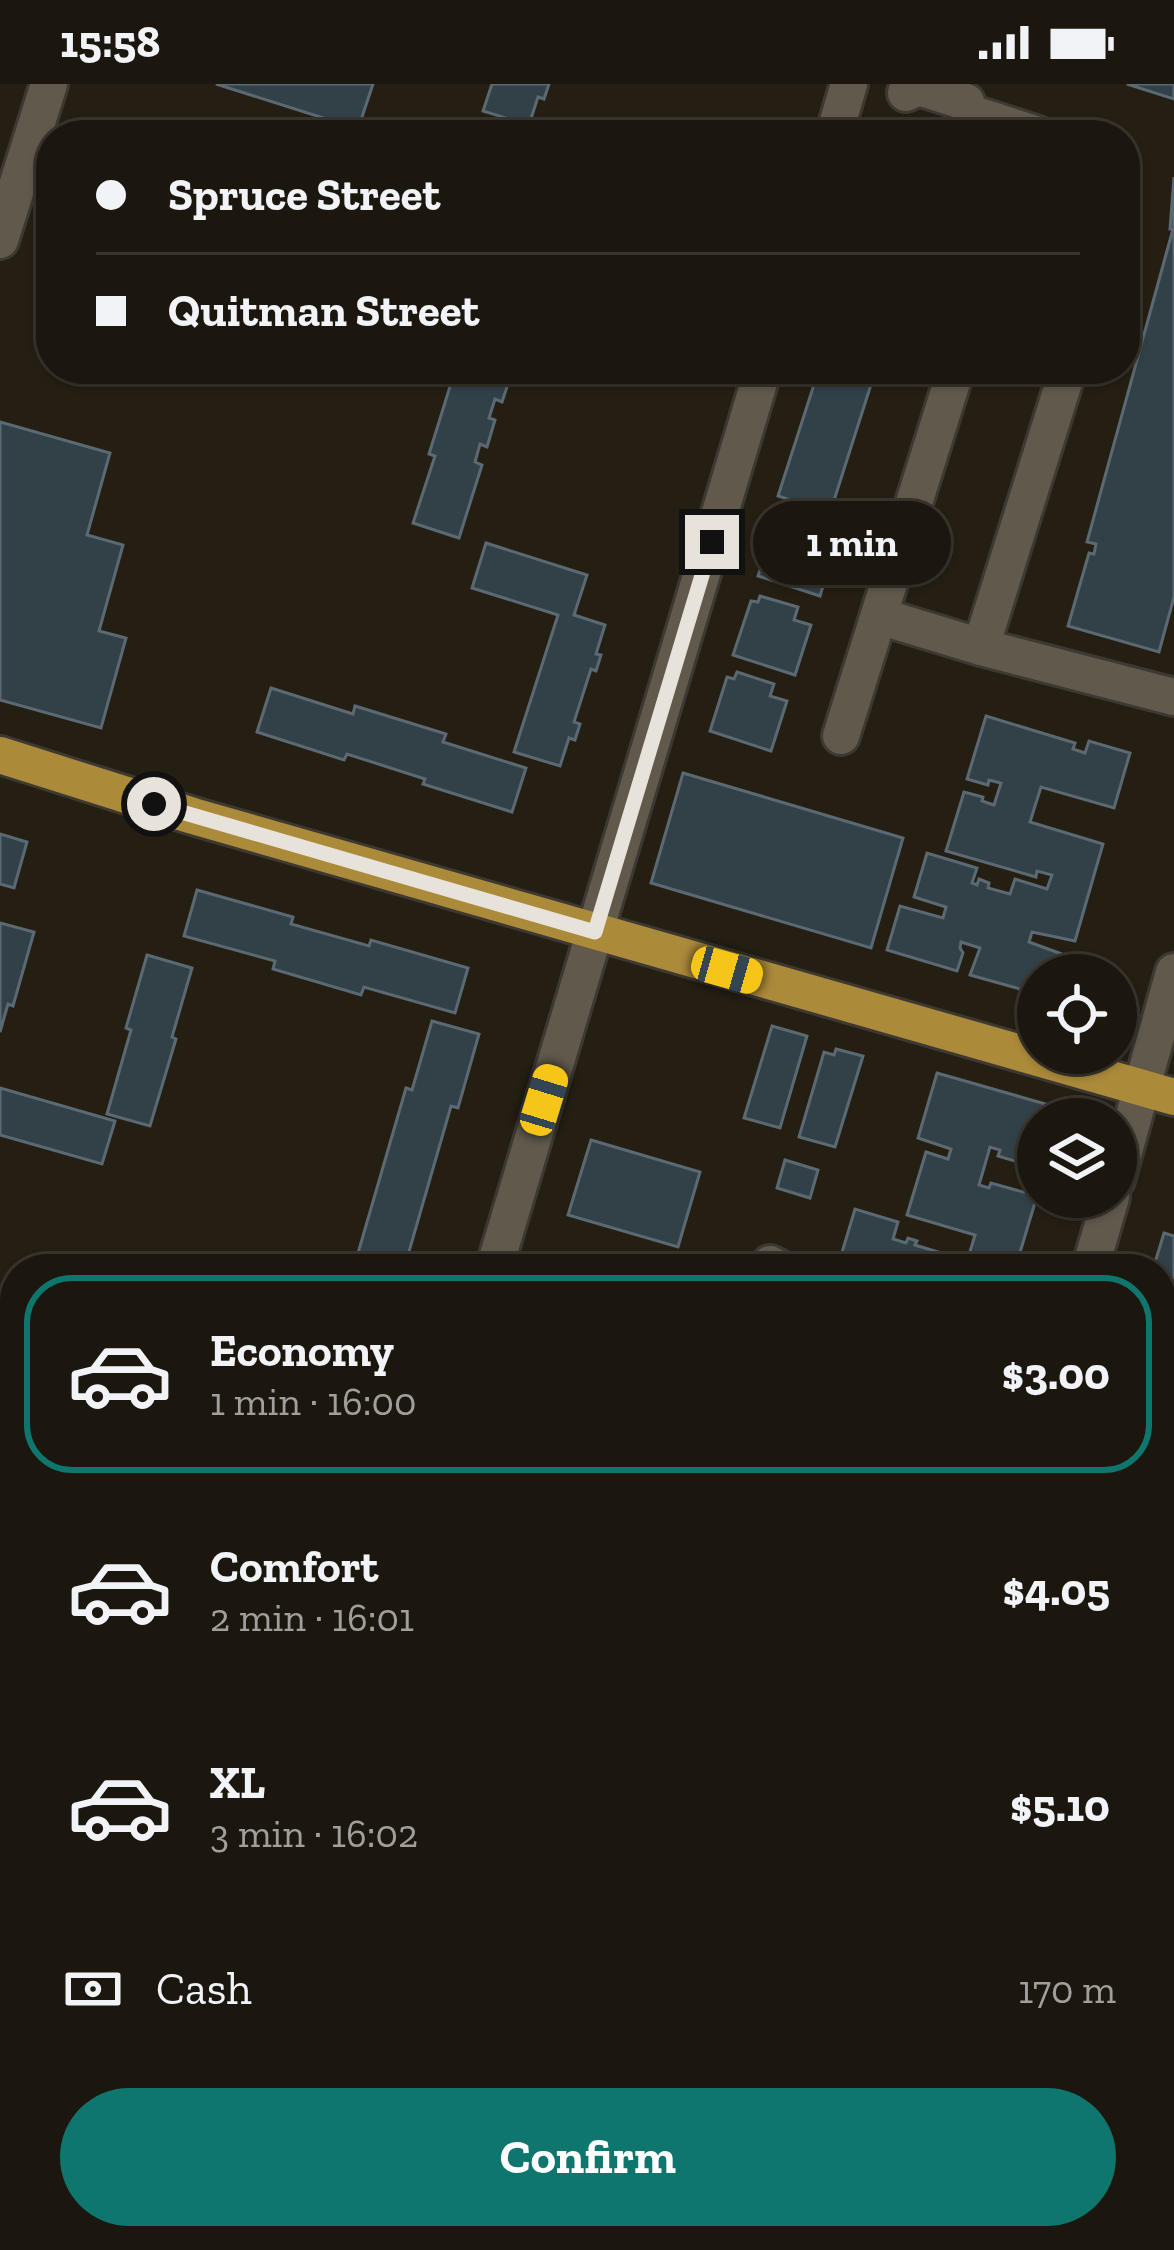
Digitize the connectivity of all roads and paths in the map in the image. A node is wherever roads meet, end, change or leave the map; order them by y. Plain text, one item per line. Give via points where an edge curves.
1 (49, 84) edge
2 (849, 84) edge
3 (894, 89) edge
4 (38, 120) edge
5 (838, 120) edge
6 (991, 120) edge
7 (36, 125) edge
8 (0, 240) edge
9 (759, 384) edge
10 (951, 384) edge
11 (1063, 384) edge
12 (879, 616) junction
13 (981, 646) junction
14 (1174, 697) edge
15 (841, 736) dead end
16 (0, 755) edge
17 (595, 932) junction
18 (1174, 972) edge
19 (1158, 1094) edge
20 (1137, 1137) edge
21 (1105, 1218) edge
22 (498, 1254) edge
23 (1094, 1254) edge

1 - 4 street
2 - 5 street
3 - 6 street via 919,86
7 - 8 street
9 - 17 street
10 - 12 street
11 - 13 street
12 - 13 street
12 - 15 street
13 - 14 street
16 - 17 main road
17 - 19 main road
17 - 22 street
18 - 19 street
19 - 20 street
21 - 23 street

